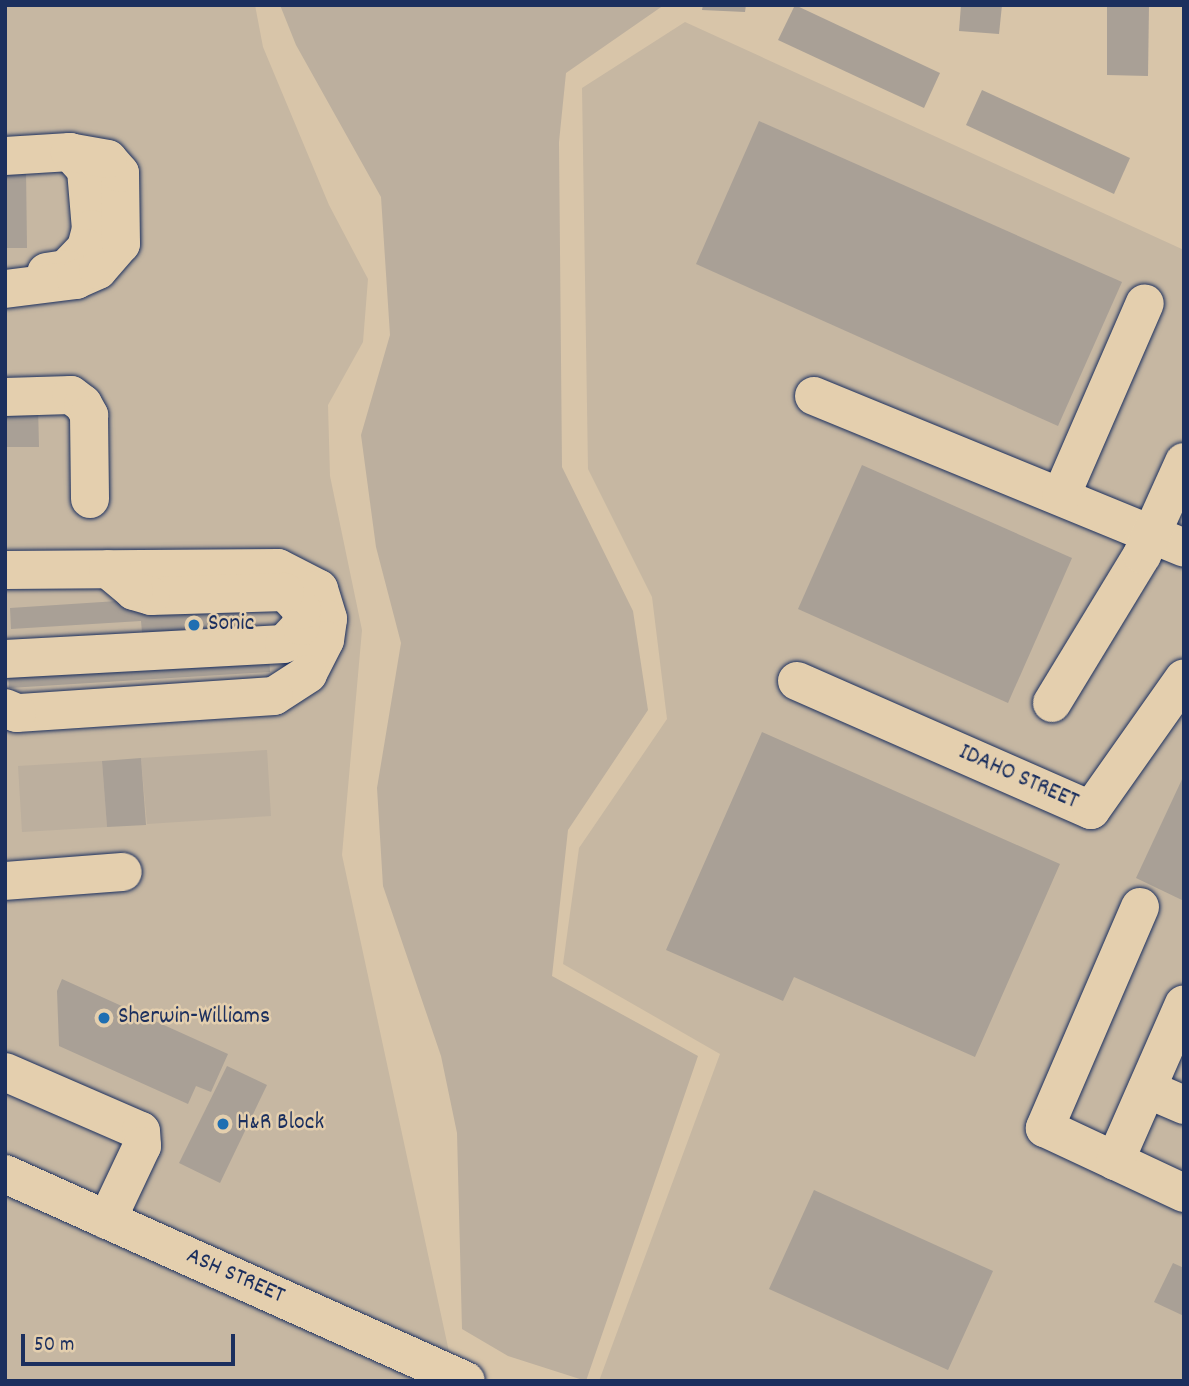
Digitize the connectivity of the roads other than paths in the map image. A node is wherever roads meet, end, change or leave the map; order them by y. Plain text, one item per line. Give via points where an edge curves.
1 (70, 152) junction
2 (5, 156) edge
3 (5, 275) edge
4 (5, 289) edge
5 (1145, 303) dead end
6 (814, 396) dead end
7 (5, 397) edge
8 (1184, 462) edge
9 (1061, 496) junction
10 (90, 499) dead end
11 (1168, 541) edge
12 (108, 569) junction
13 (5, 570) edge
14 (6, 659) edge
15 (1184, 678) edge
16 (797, 681) dead end
17 (1052, 703) dead end
18 (5, 708) edge
19 (123, 872) dead end
20 (5, 881) edge
21 (1140, 907) dead end
22 (1184, 1004) edge
23 (5, 1072) edge
24 (1147, 1090) junction
25 (1184, 1105) edge
26 (1115, 1161) junction
27 (5, 1174) edge
28 (1184, 1193) edge
29 (107, 1220) junction
30 (466, 1381) edge

1 - 2 street
1 - 3 street via 86,170 91,229 86,248 66,269
1 - 4 street via 108,159 120,173 121,244 98,271 76,280
5 - 9 street
6 - 9 street
7 - 10 street via 71,395 83,404 89,415
8 - 11 street
9 - 11 street
11 - 17 street
12 - 13 street
12 - 14 street via 134,591 151,596 285,592 302,610 301,626 284,644
12 - 18 street via 278,568 310,580 326,602 326,640 308,674 274,696 17,713
15 - 16 street, IDAHO STREET via 1091,810
19 - 20 street
21 - 26 street via 1045,1128
22 - 24 street
23 - 29 street via 141,1131 142,1146
24 - 25 street
24 - 26 street
26 - 28 street
27 - 29 street, ASH STREET
29 - 30 street, ASH STREET

